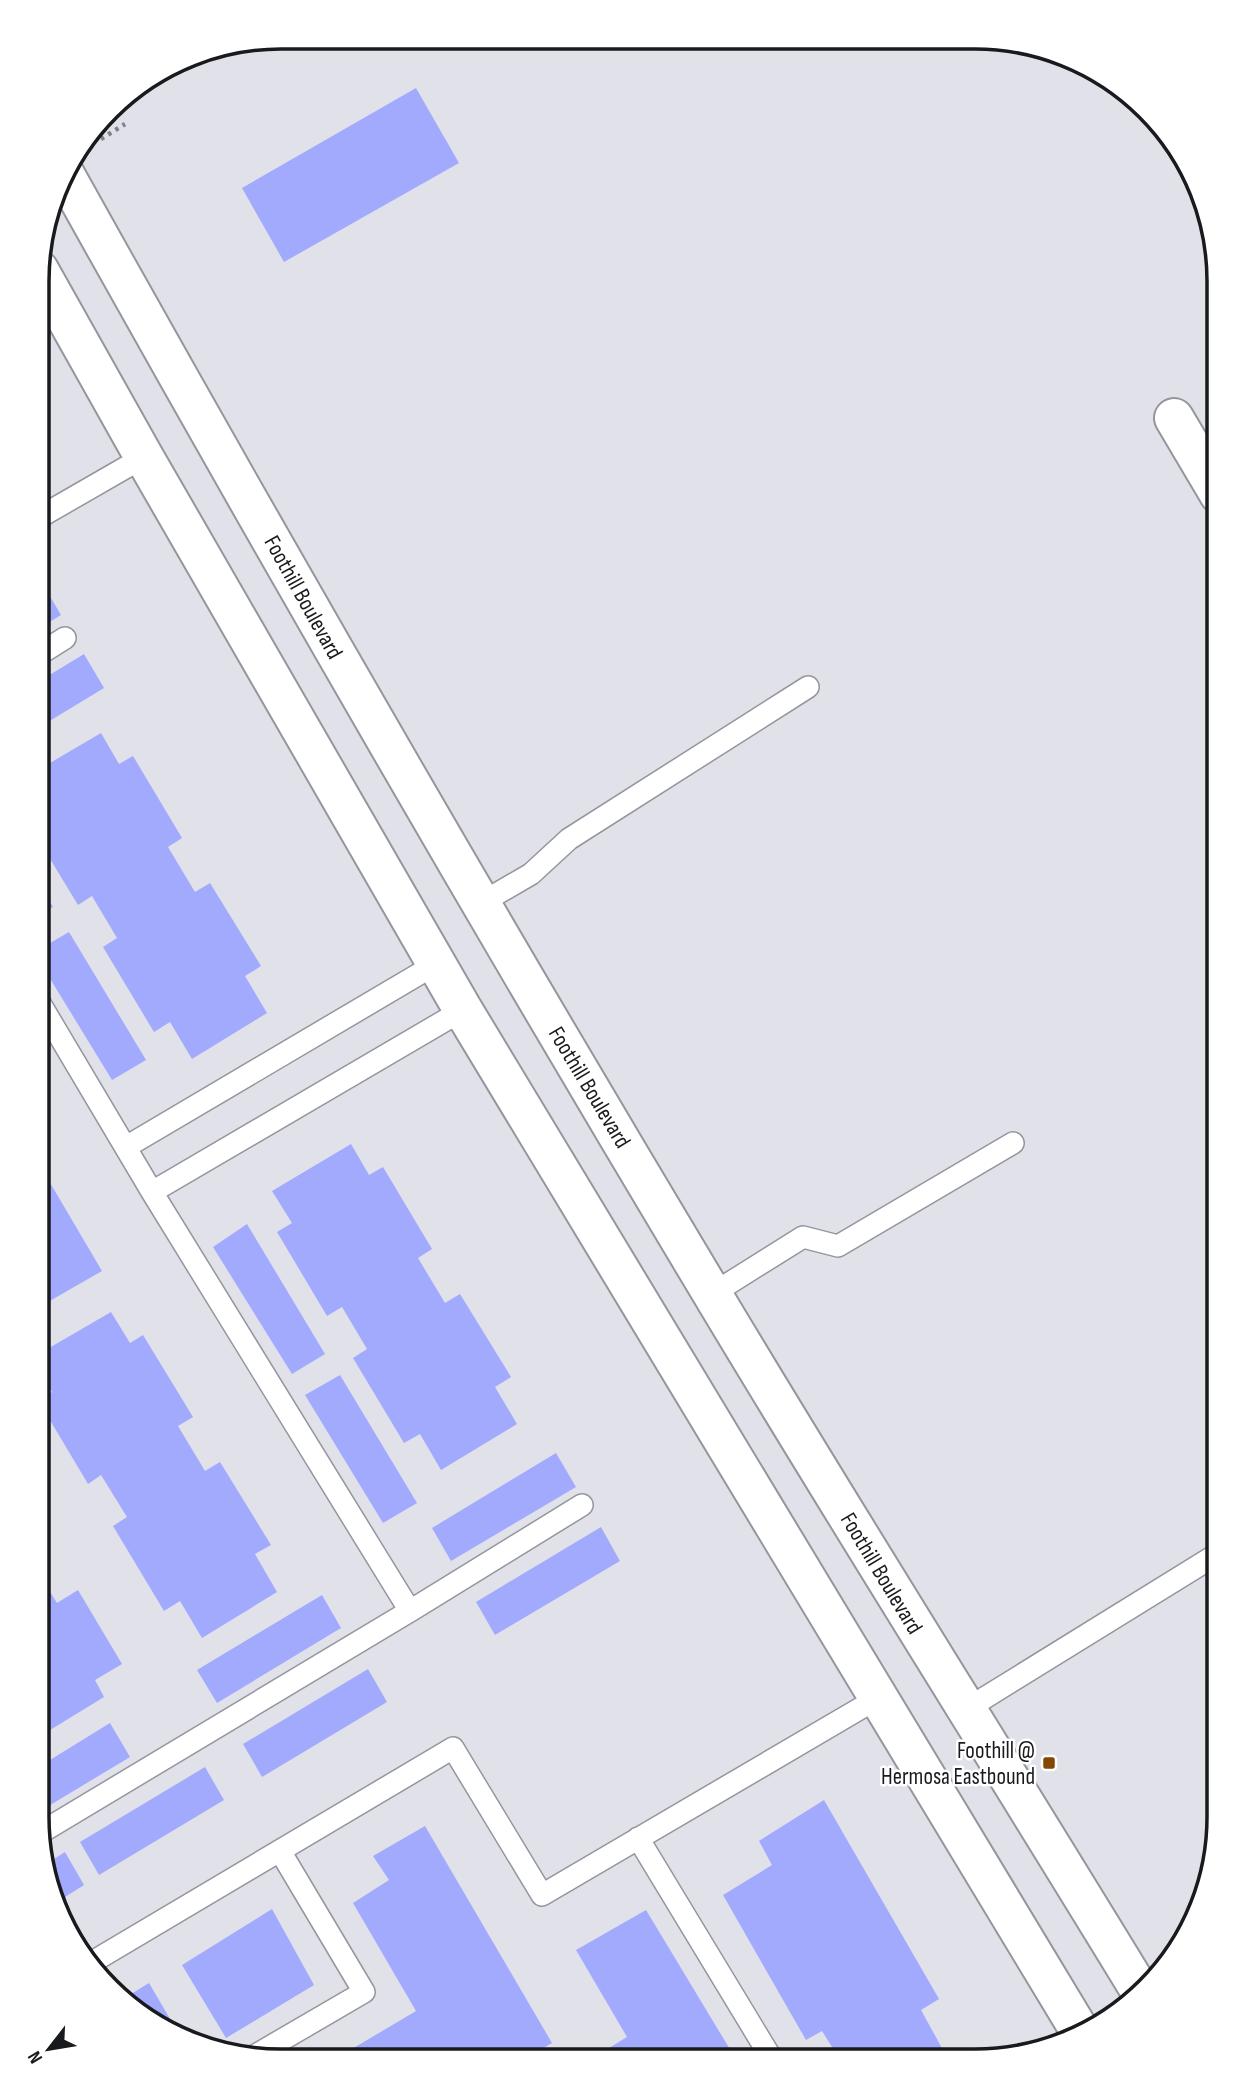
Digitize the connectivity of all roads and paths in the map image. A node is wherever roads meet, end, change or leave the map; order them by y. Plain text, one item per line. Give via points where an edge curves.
1 (125, 124) dead end
2 (101, 139) dead end
3 (71, 184) edge
4 (49, 288) edge
5 (1174, 418) dead end
6 (144, 457) junction
7 (1207, 474) edge
8 (49, 512) edge
9 (65, 638) dead end
10 (49, 648) edge
11 (808, 687) dead end
12 (481, 903) junction
13 (436, 964) junction
14 (463, 1010) junction
15 (49, 1018) edge
16 (1013, 1143) dead end
17 (126, 1147) junction
18 (152, 1192) junction
19 (712, 1294) junction
20 (582, 1505) dead end
21 (1207, 1560) edge
22 (410, 1611) junction
23 (878, 1698) junction
24 (965, 1710) junction
25 (50, 1827) edge
26 (638, 1838) junction
27 (280, 1851) junction
28 (98, 1959) edge
29 (1136, 1984) edge
30 (1076, 2025) edge
31 (268, 2048) edge
32 (766, 2049) edge

1 - 2 path
3 - 12 main road, Foothill Boulevard
4 - 6 main road
5 - 7 main road
6 - 8 lane
6 - 13 main road
9 - 10 lane
11 - 12 lane via 569,839 531,874
12 - 19 main road, Foothill Boulevard
13 - 14 main road
13 - 17 lane
14 - 18 lane
14 - 23 main road
15 - 17 lane
16 - 19 lane via 838,1246 803,1237
17 - 18 lane
18 - 22 lane
19 - 24 main road, Foothill Boulevard
20 - 22 lane
21 - 24 lane
22 - 25 lane
23 - 26 lane
23 - 30 main road
24 - 29 main road, Foothill Boulevard
26 - 27 lane via 542,1895 453,1748
26 - 32 lane
27 - 28 lane
27 - 31 lane via 365,1992

